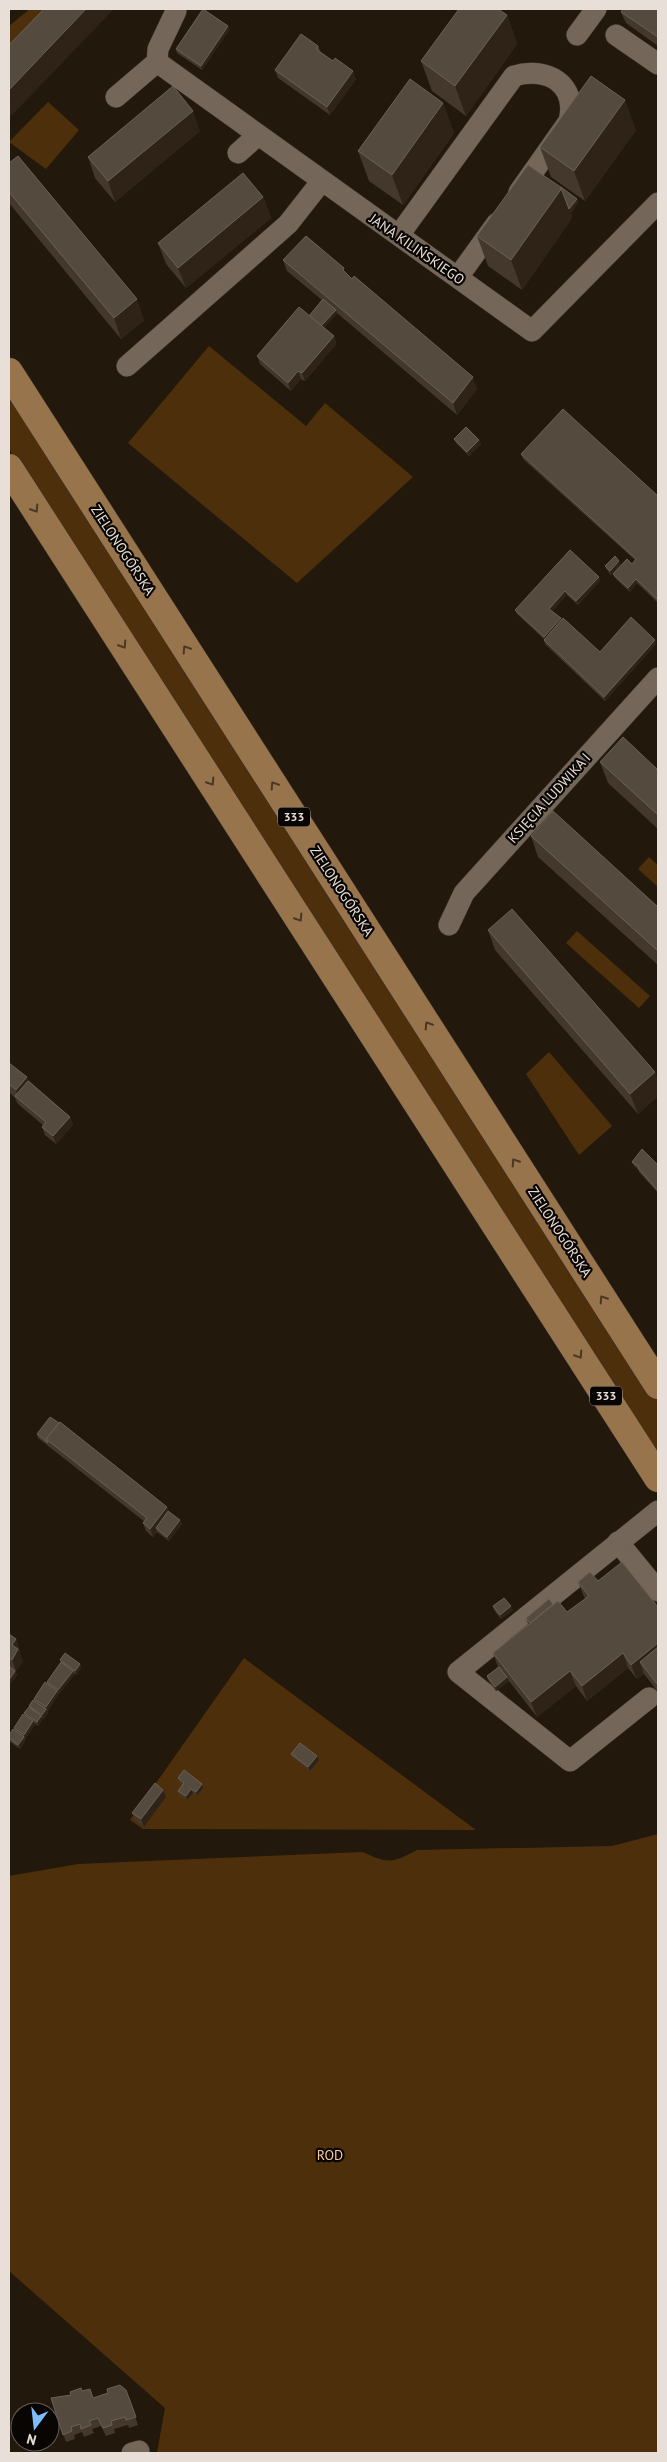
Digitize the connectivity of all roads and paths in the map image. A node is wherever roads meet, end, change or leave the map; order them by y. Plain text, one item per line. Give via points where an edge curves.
1 (596, 9) edge
2 (176, 11) dead end
3 (616, 34) dead end
4 (577, 35) dead end
5 (157, 62) junction
6 (658, 64) edge
7 (116, 97) dead end
8 (258, 135) junction
9 (238, 153) dead end
10 (322, 182) junction
11 (658, 203) edge
12 (398, 236) junction
13 (458, 278) junction
14 (127, 366) dead end
15 (9, 372) edge
16 (9, 468) edge
17 (658, 678) edge
18 (449, 925) dead end
19 (658, 1384) edge
20 (658, 1478) edge
21 (658, 1511) edge
22 (618, 1542) junction
23 (658, 1591) edge
24 (649, 1698) dead end

1 - 4 street
2 - 5 street via 158,49
3 - 6 street
5 - 7 street
5 - 8 street, JANA KILIŃSKIEGO
8 - 9 street
8 - 10 street, JANA KILIŃSKIEGO
10 - 12 street, JANA KILIŃSKIEGO
10 - 14 street via 288,224
11 - 13 street, JANA KILIŃSKIEGO via 532,331
12 - 13 street, JANA KILIŃSKIEGO
12 - 13 street via 514,76 540,73 557,80 568,92 572,108 570,121
19 -> 15 main road, ZIELONOGÓRSKA / 333
16 -> 20 main road, 333
17 - 18 street, KSIĘCIA LUDWIKA I via 464,893
21 - 22 street
22 - 23 street
22 - 24 street via 458,1672 570,1761

